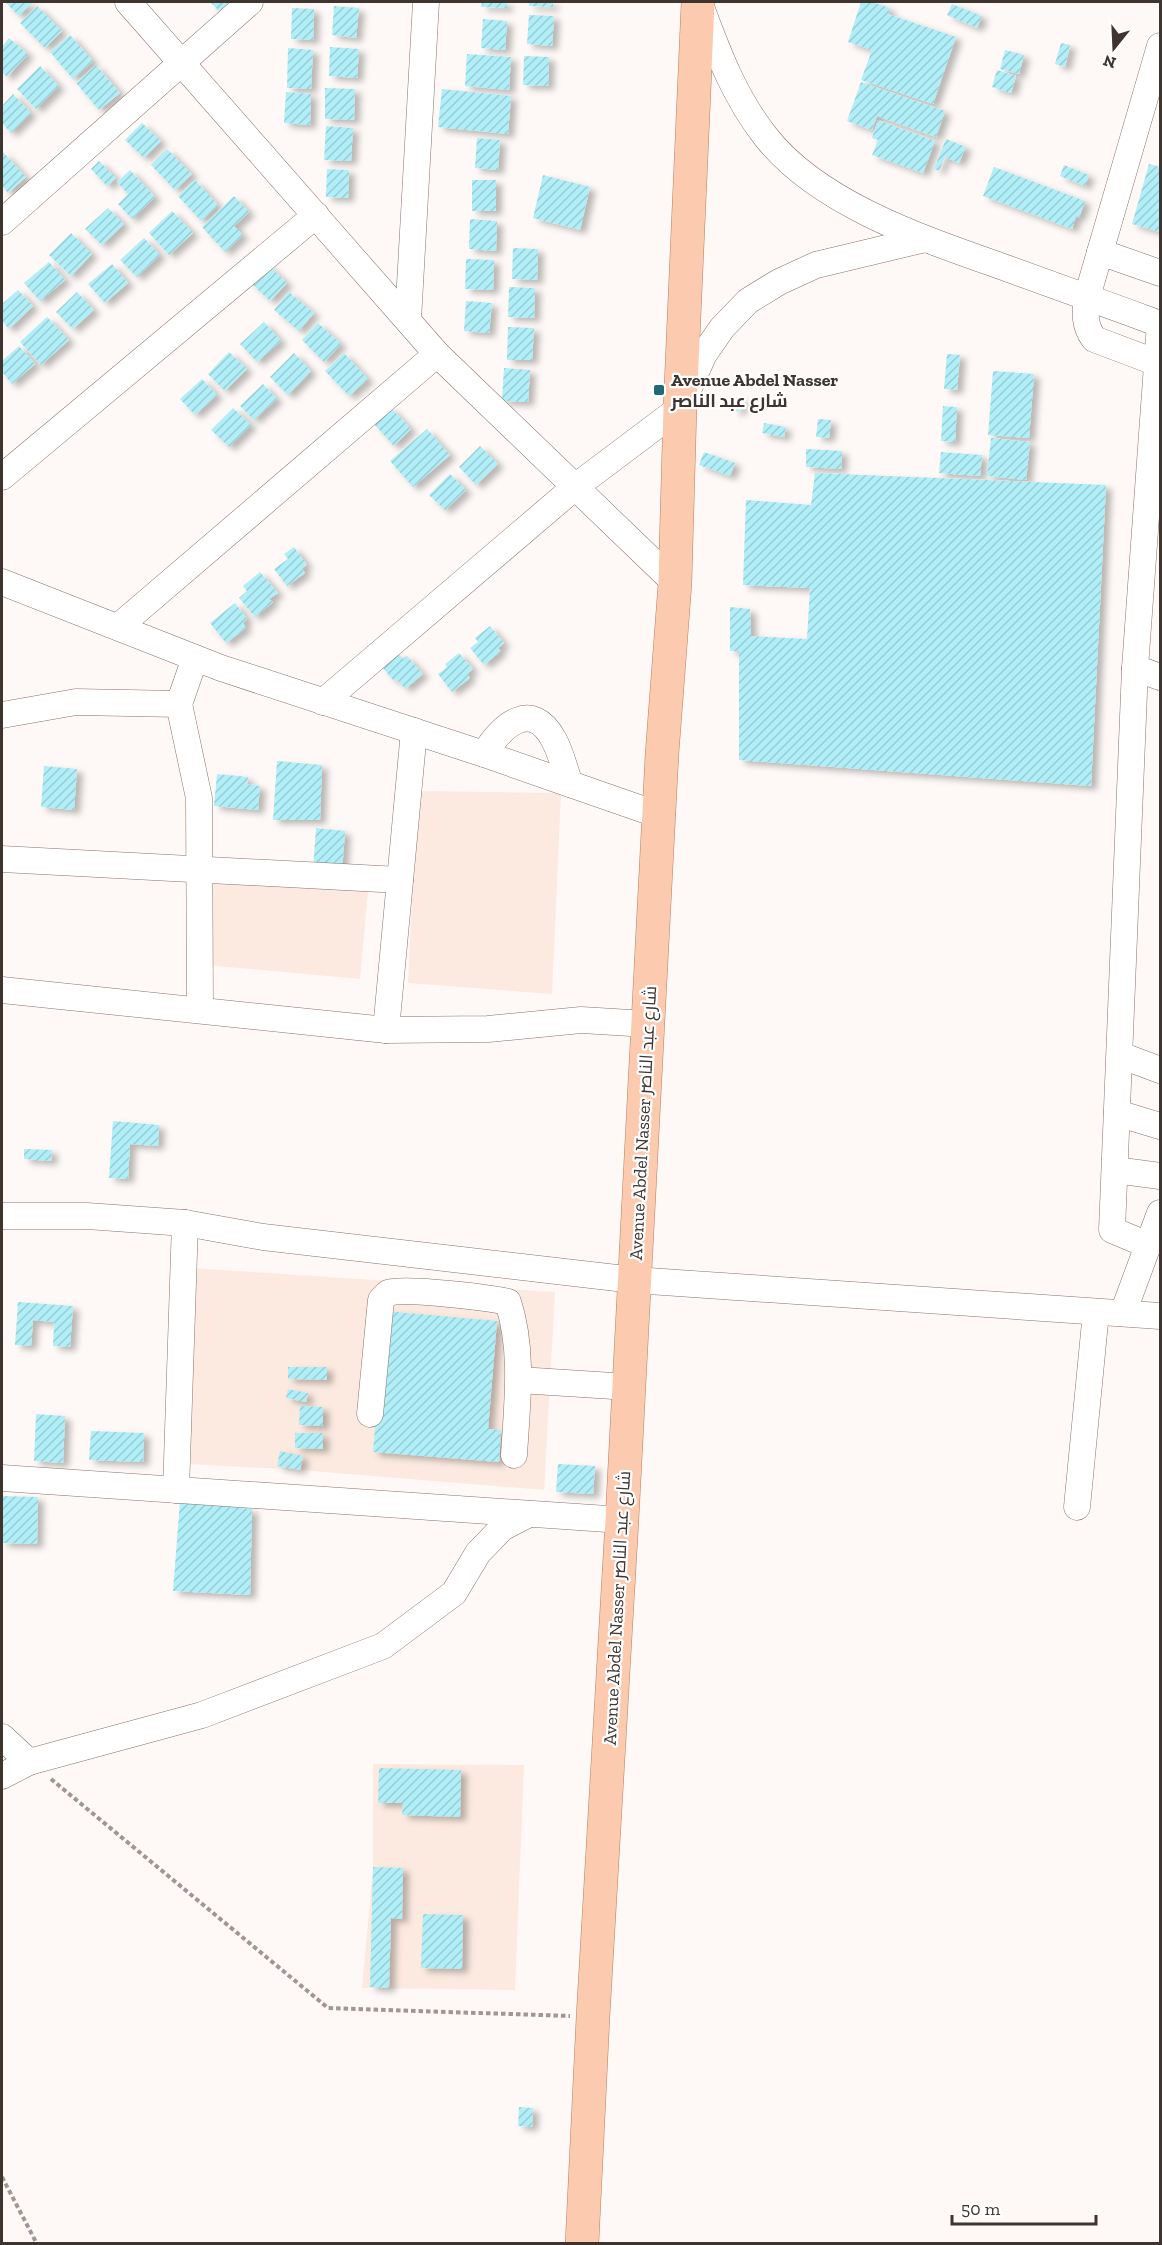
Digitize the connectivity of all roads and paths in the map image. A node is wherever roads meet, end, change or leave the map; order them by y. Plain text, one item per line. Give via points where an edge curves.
1 (128, 2) edge
2 (250, 2) edge
3 (426, 2) edge
4 (698, 2) edge
5 (1161, 46) edge
6 (182, 62) junction
7 (316, 215) junction
8 (2, 222) edge
9 (926, 239) junction
10 (1100, 252) junction
11 (1161, 273) edge
12 (1087, 297) junction
13 (408, 320) junction
14 (1160, 324) edge
15 (437, 354) junction
16 (1159, 363) edge
17 (680, 408) junction
18 (2, 477) edge
19 (575, 487) junction
20 (2, 582) edge
21 (675, 583) junction
22 (118, 627) junction
23 (195, 658) junction
24 (1136, 668) junction
25 (1161, 677) edge
26 (323, 702) junction
27 (179, 704) junction
28 (2, 715) edge
29 (414, 731) junction
30 (484, 754) junction
31 (570, 784) junction
32 (659, 815) junction
33 (2, 859) edge
34 (200, 869) junction
35 (400, 880) junction
36 (2, 990) edge
37 (200, 1010) junction
38 (648, 1024) junction
39 (386, 1030) junction
40 (1120, 1055) junction
41 (1161, 1070) edge
42 (1117, 1113) junction
43 (1161, 1125) edge
44 (1115, 1170) junction
45 (1161, 1176) edge
46 (1161, 1212) edge
47 (2, 1216) edge
48 (185, 1223) junction
49 (1148, 1245) junction
50 (634, 1280) junction
51 (1096, 1312) junction
52 (1123, 1314) junction
53 (1161, 1316) edge
54 (519, 1380) junction
55 (629, 1387) junction
56 (370, 1414) dead end
57 (514, 1455) dead end
58 (2, 1478) edge
59 (176, 1490) junction
60 (1077, 1507) dead end
61 (529, 1514) junction
62 (622, 1520) junction
63 (2, 1737) edge
64 (29, 1762) junction
65 (2, 1776) edge
66 (593, 2017) junction
67 (2, 2177) edge
68 (37, 2244) edge
69 (582, 2244) edge

1 - 6 street
2 - 6 street
3 - 13 street
4 - 9 street via 741,102 785,158 831,193
4 - 17 main road, Avenue Abdel Nasser شارع عبد الناصر
5 - 10 street
6 - 7 street
6 - 8 street
7 - 13 street
7 - 18 street
9 - 12 street
9 - 17 street via 816,265 748,302 722,328 704,354
10 - 11 street
10 - 12 street
12 - 14 street
12 - 16 street via 1084,318 1094,339
13 - 15 street
14 - 16 street
15 - 19 street
15 - 22 street
16 - 24 street
17 - 19 street
17 - 21 main road, Avenue Abdel Nasser شارع عبد الناصر
19 - 21 street
19 - 26 street
20 - 22 street
21 - 32 main road, Avenue Abdel Nasser شارع عبد الناصر
22 - 23 street
23 - 26 street
23 - 27 street
24 - 25 street
24 - 40 street
26 - 29 street
27 - 28 street via 76,702
27 - 34 street via 199,798
29 - 30 street
29 - 35 street
30 - 31 street
30 - 31 street via 504,727 522,718 534,720 545,726 555,741
31 - 32 street
32 - 38 main road, Avenue Abdel Nasser شارع عبد الناصر
33 - 34 street
34 - 35 street
34 - 37 street
35 - 39 street
36 - 37 street
37 - 39 street
38 - 39 street via 581,1020 488,1029
38 - 50 main road, Avenue Abdel Nasser شارع عبد الناصر
40 - 41 street
40 - 42 street
42 - 43 street
42 - 44 street
44 - 45 street
44 - 49 street via 1112,1230
46 - 49 street
47 - 48 street via 87,1216
48 - 50 street via 263,1237
48 - 59 street
49 - 52 street
50 - 51 street
50 - 55 main road, Avenue Abdel Nasser شارع عبد الناصر
51 - 52 street
51 - 60 street
52 - 53 street
54 - 55 street
54 - 56 street via 508,1302 389,1293 381,1300
54 - 57 street
55 - 62 main road, Avenue Abdel Nasser شارع عبد الناصر
58 - 59 street
59 - 61 street
61 - 62 street
61 - 64 street via 502,1528 478,1553 454,1593 382,1646 202,1714
62 - 66 main road, Avenue Abdel Nasser شارع عبد الناصر
63 - 64 street
64 - 65 street
64 - 66 path via 328,2008
66 - 69 main road, Avenue Abdel Nasser شارع عبد الناصر
67 - 68 path

